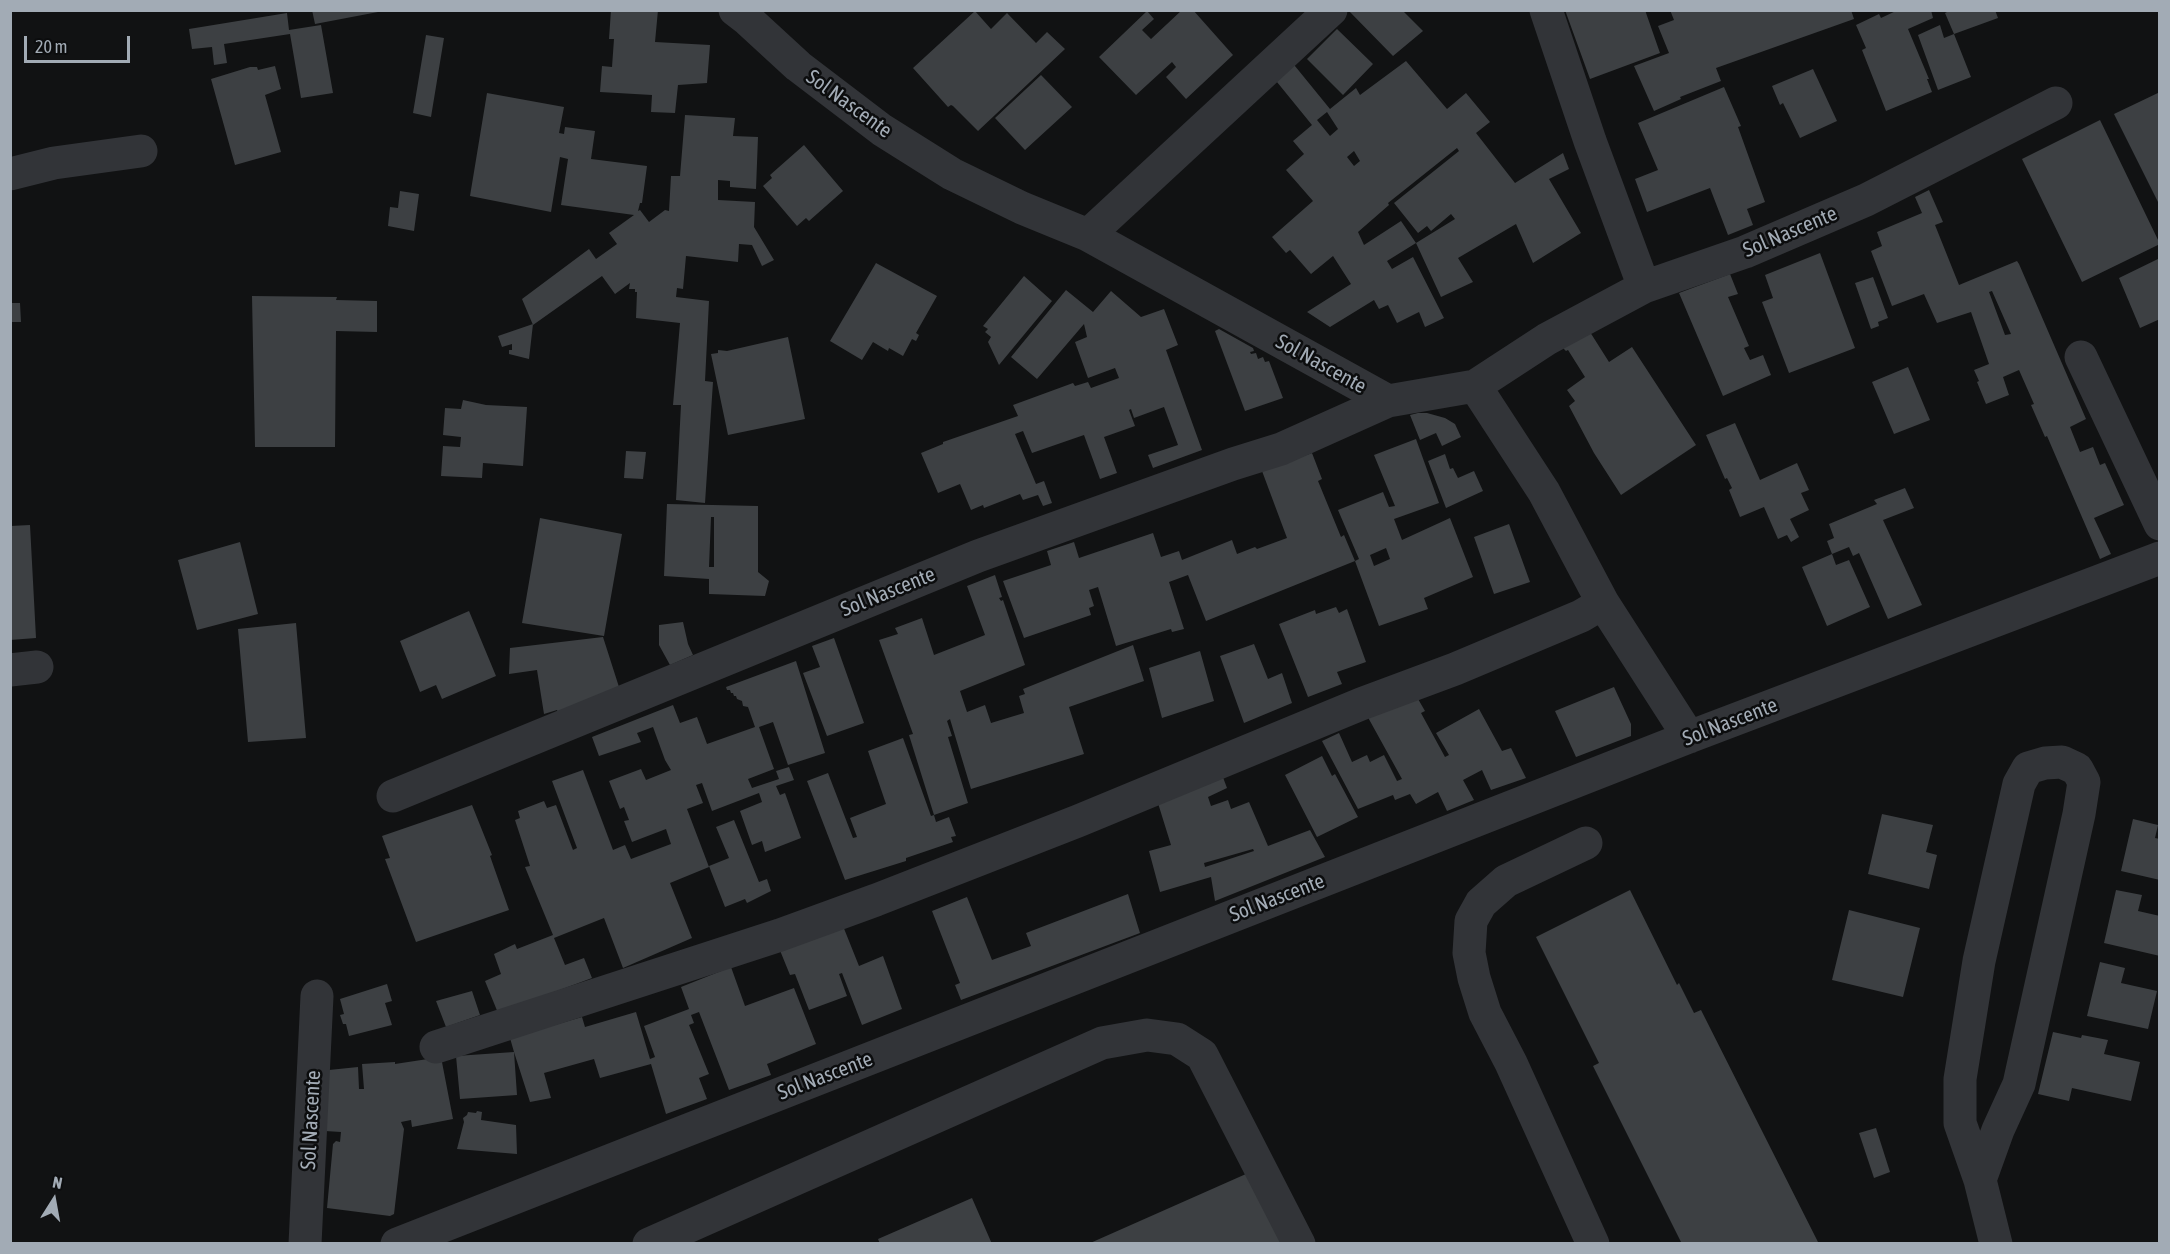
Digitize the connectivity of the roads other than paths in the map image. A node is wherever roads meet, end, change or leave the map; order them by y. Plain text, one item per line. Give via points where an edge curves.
1 (735, 10) edge
2 (1331, 10) edge
3 (1546, 10) edge
4 (2056, 103) dead end
5 (141, 151) dead end
6 (10, 174) edge
7 (1088, 235) junction
8 (1644, 287) junction
9 (2081, 357) dead end
10 (1475, 386) junction
11 (1388, 401) junction
12 (2160, 524) edge
13 (2160, 558) edge
14 (1604, 603) junction
15 (1689, 737) junction
16 (393, 796) dead end
17 (1586, 843) dead end
18 (317, 996) dead end
19 (436, 1047) dead end
20 (1980, 1180) junction
21 (305, 1244) edge
22 (397, 1244) edge
23 (649, 1244) edge
24 (1299, 1244) edge
25 (1593, 1244) edge
26 (1996, 1244) edge

1 - 7 street, Sol Nascente via 798,66 882,130 952,174
2 - 7 street
3 - 8 street
4 - 8 street, Sol Nascente via 1866,200 1745,252
5 - 6 street via 54,163
7 - 11 street, Sol Nascente
8 - 10 street, Sol Nascente via 1547,339
9 - 12 street
10 - 11 street, Sol Nascente
10 - 14 street via 1544,492
11 - 16 street, Sol Nascente via 1281,449 978,556
13 - 15 street, Sol Nascente
14 - 15 street
14 - 19 street via 1455,669 876,900
15 - 22 street, Sol Nascente
17 - 25 street via 1506,881 1481,903 1471,921 1469,953 1485,1013
18 - 21 street, Sol Nascente
20 - 20 street via 2019,1084 2079,814 2084,782 2077,769 2062,762 2028,768 2019,784 1979,961 1960,1079 1960,1123
20 - 26 street
23 - 24 street via 1102,1043 1147,1035 1177,1039 1202,1056

